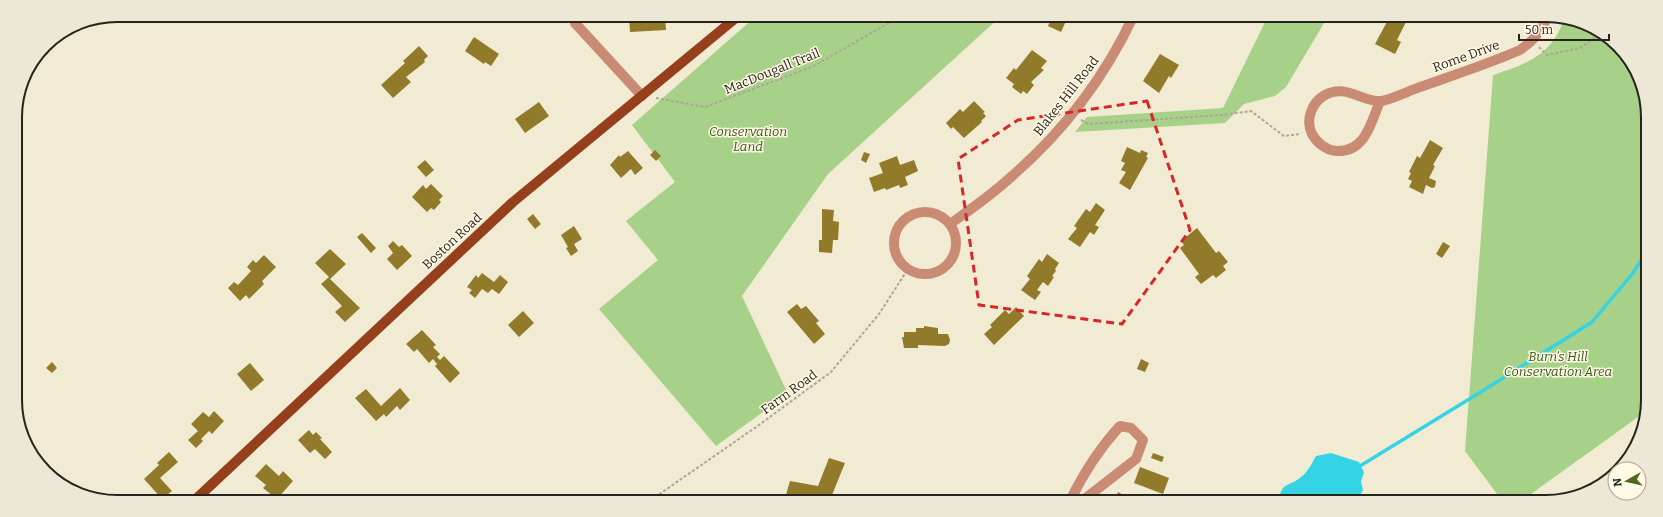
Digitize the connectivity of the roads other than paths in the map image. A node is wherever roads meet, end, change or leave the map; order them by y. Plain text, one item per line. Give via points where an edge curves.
1 (728, 22) edge
2 (1131, 22) edge
3 (1545, 22) edge
4 (575, 23) dead end
5 (642, 96) junction
6 (1380, 101) junction
7 (950, 224) junction
8 (200, 495) edge
9 (1073, 495) edge
10 (1090, 495) edge

1 - 5 main road, Boston Road
2 - 7 street, Blakes Hill Road via 1111,59 1070,116 1048,141 1012,177
3 - 6 street, Rome Drive via 1532,41 1520,50
4 - 5 street
5 - 8 main road, Boston Road via 513,202
6 - 6 street via 1366,135 1352,148 1338,151 1324,147 1312,133 1310,115 1313,106 1326,94 1344,91
7 - 7 street via 937,215 927,213 911,216 897,231 895,246 900,261 916,273 931,274 940,271 948,265 956,247 956,238
9 - 10 street via 1100,448 1120,426 1131,428 1143,440 1136,458

